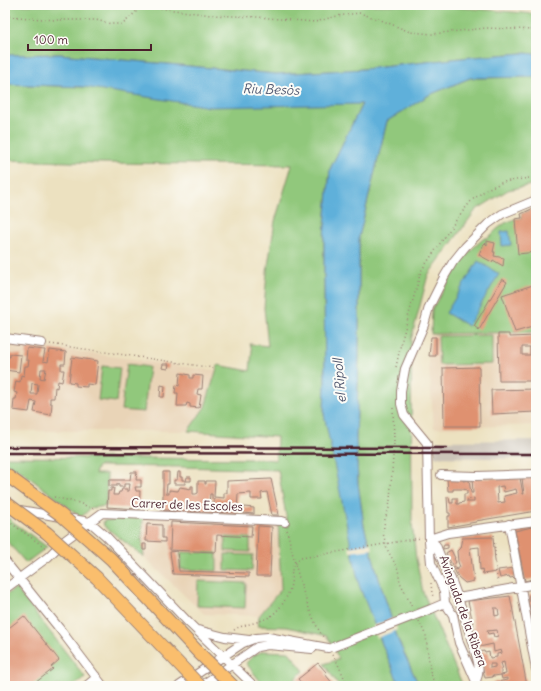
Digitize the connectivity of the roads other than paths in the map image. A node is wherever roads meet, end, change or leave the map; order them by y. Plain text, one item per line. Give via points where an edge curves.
1 (536, 200) edge
2 (5, 338) edge
3 (42, 343) road end
4 (5, 474) edge
5 (536, 474) edge
6 (441, 475) dead end
7 (5, 502) edge
8 (5, 507) edge
9 (536, 521) edge
10 (90, 522) junction
11 (285, 522) road end
12 (509, 524) junction
13 (426, 539) junction
14 (5, 560) edge
15 (20, 578) junction
16 (536, 584) edge
17 (521, 588) junction
18 (5, 589) edge
19 (458, 598) junction
20 (445, 603) junction
21 (197, 630) junction
22 (229, 637) junction
23 (254, 639) junction
24 (330, 649) junction
25 (235, 650) junction
26 (224, 656) junction
27 (235, 663) junction
28 (536, 669) edge
29 (97, 677) junction
30 (477, 683) edge
31 (86, 686) edge
32 (103, 686) edge
33 (179, 686) edge
34 (201, 686) edge
35 (233, 686) edge
36 (254, 686) edge

1 - 13 street, Avinguda de la Ribera via 502,214 465,247 435,293 405,369 401,391 404,415 427,443
2 - 3 street
4 - 35 highway, bridge via 61,515 111,560
5 - 6 street
7 - 34 highway, bridge via 47,533 97,578
8 - 10 street
9 - 12 street
10 - 11 street, Carrer de les Escoles via 102,513
10 - 15 street, Carrer de les Escoles
10 - 21 street
12 - 13 street
12 - 17 street
13 - 19 street, Avinguda de la Ribera via 436,545
13 - 20 street, Avinguda de la Ribera via 431,562 444,591
14 - 15 street
15 - 18 street, Carrer de les Escoles
15 - 29 street
16 - 17 street
17 - 19 street
17 - 28 street
19 - 30 street, Avinguda de la Ribera via 478,664
20 - 24 street, bridge
20 - 30 street, Avinguda de la Ribera via 453,616 459,643
21 - 22 street
21 - 26 street
22 - 23 street
22 - 25 street
23 - 24 street via 268,637
23 - 25 street via 243,643
24 - 27 street via 268,645 257,648
25 - 26 street
25 - 27 street
26 - 27 street
26 - 33 street
27 - 34 street
27 - 36 street
29 - 31 street
29 - 32 street

